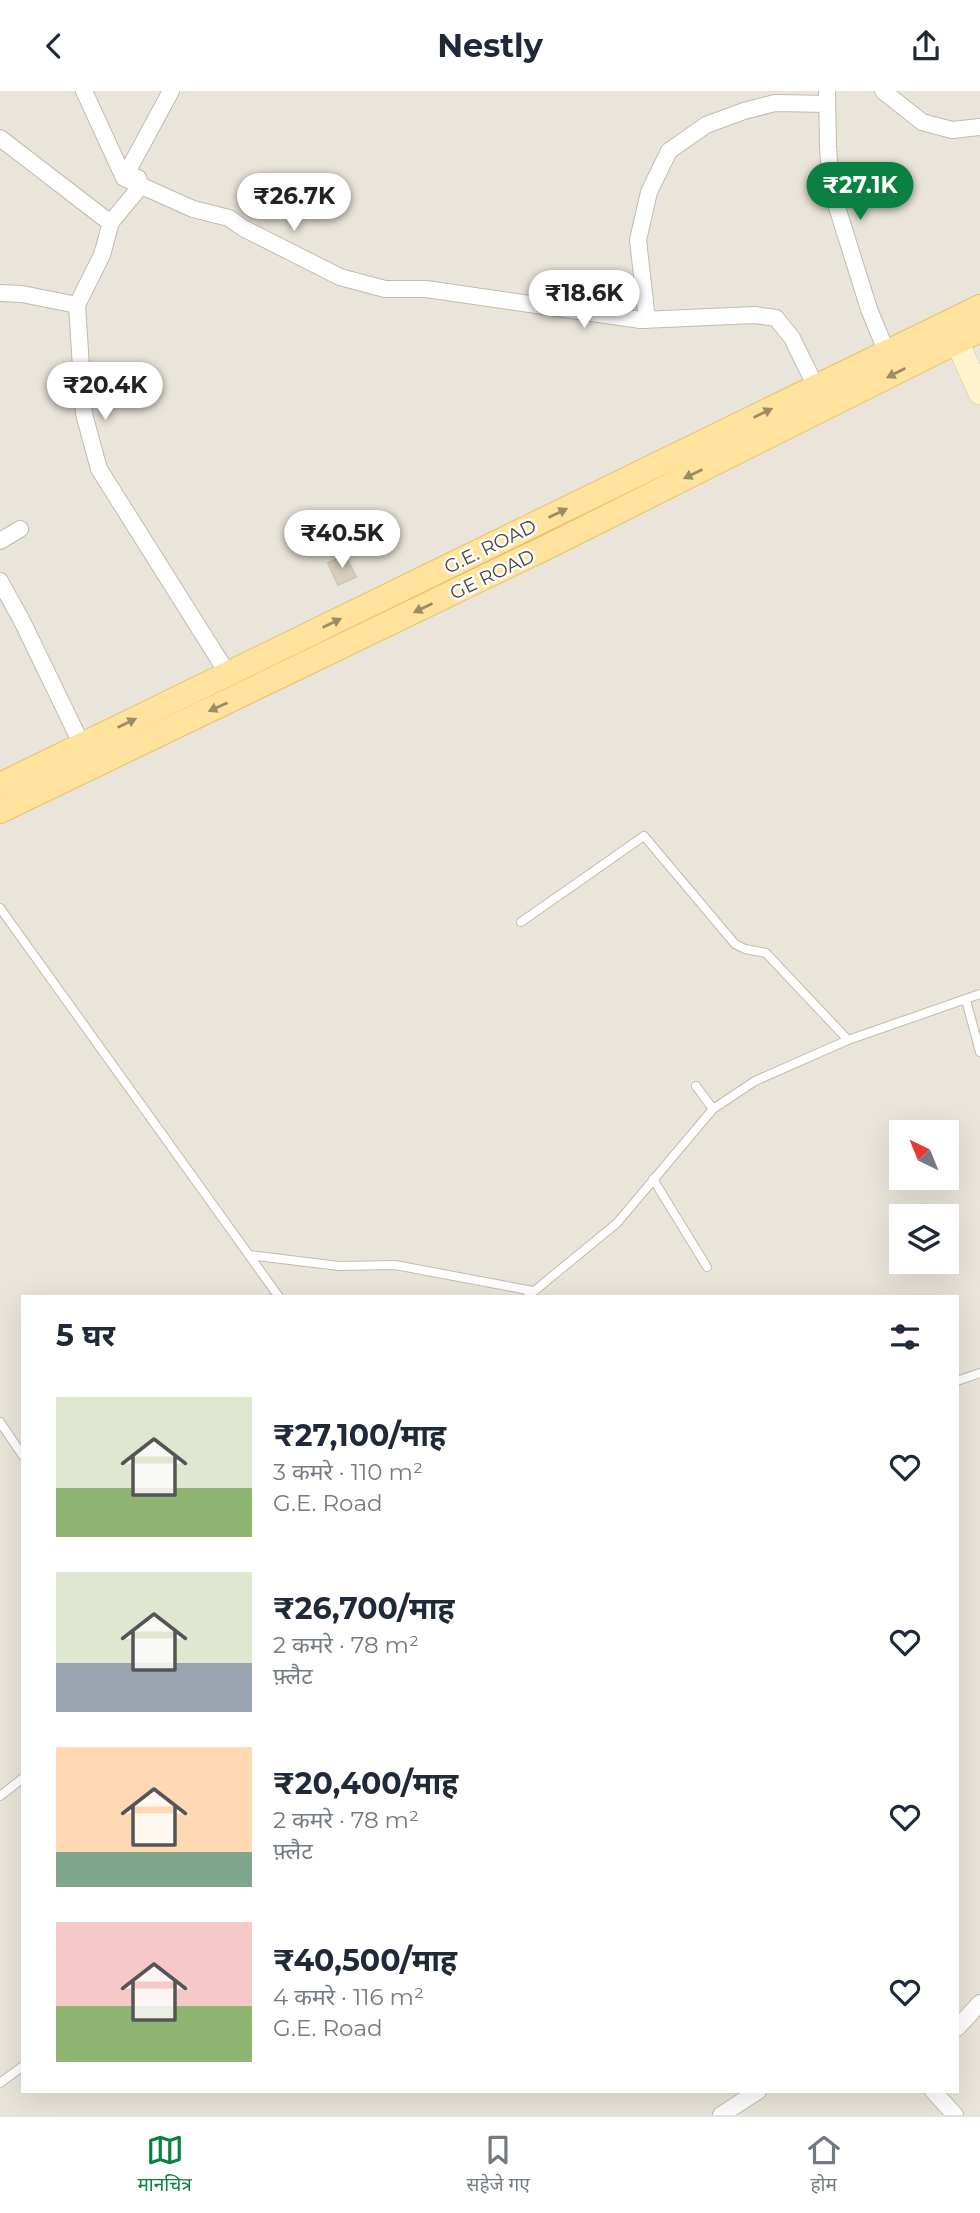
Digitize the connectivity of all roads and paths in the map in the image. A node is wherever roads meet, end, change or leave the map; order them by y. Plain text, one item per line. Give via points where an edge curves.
1 (84, 91) edge
2 (171, 91) edge
3 (883, 91) edge
4 (827, 98) edge
5 (980, 127) edge
6 (0, 138) edge
7 (133, 162) junction
8 (124, 178) junction
9 (141, 185) junction
10 (104, 218) dead end
11 (0, 293) edge
12 (77, 305) junction
13 (980, 307) edge
14 (648, 320) junction
15 (980, 330) edge
16 (953, 333) junction
17 (887, 353) junction
18 (816, 387) junction
19 (980, 393) edge
20 (20, 529) dead end
21 (0, 541) edge
22 (0, 580) edge
23 (228, 674) junction
24 (82, 745) junction
25 (0, 785) edge
26 (0, 811) edge
27 (0, 908) edge
28 (521, 922) dead end
29 (980, 993) edge
30 (966, 1000) junction
31 (848, 1040) junction
32 (980, 1052) edge
33 (696, 1086) dead end
34 (713, 1109) junction
35 (653, 1179) junction
36 (249, 1255) junction
37 (707, 1267) dead end
38 (530, 1294) edge
39 (278, 1295) edge
40 (980, 1373) edge
41 (959, 1380) edge
42 (0, 1422) edge
43 (21, 1453) edge
44 (21, 1780) edge
45 (0, 1796) edge
46 (980, 2003) edge
47 (959, 2026) edge
48 (21, 2067) edge
49 (0, 2083) edge
50 (755, 2093) edge
51 (935, 2093) edge
52 (722, 2115) edge
53 (955, 2115) edge

1 - 8 street
2 - 7 street
3 - 5 street via 922,122 951,130
4 - 14 street via 744,111 706,125 669,151 649,193 638,240
4 - 17 street via 831,188
6 - 10 street
7 - 8 street
7 - 9 street
8 - 9 street
9 - 12 street via 111,222 102,255
9 - 14 street via 194,209 229,218 340,277 385,289 426,289
11 - 12 street
12 - 23 street via 84,414 99,469
13 - 16 main road, G.E. ROAD
14 - 18 street via 776,318 792,338
15 - 16 main road, GE ROAD
16 - 17 main road, G.E. ROAD
16 - 19 street
16 -> 26 main road, GE ROAD via 531,555
17 - 18 main road, G.E. ROAD
23 -> 18 main road, G.E. ROAD
20 - 21 street
22 - 24 street
24 -> 23 main road, G.E. ROAD
24 - 25 main road, G.E. ROAD
27 - 36 lane
28 - 31 lane via 644,836 735,944 766,953
29 - 30 lane
30 - 31 lane
30 - 32 lane
31 - 34 lane via 755,1081
33 - 34 lane
34 - 35 lane
35 - 37 lane
35 - 38 lane via 617,1223
36 - 38 lane via 339,1266 395,1265
36 - 39 lane
40 - 41 lane
42 - 43 lane
44 - 45 lane
46 - 47 street
48 - 49 lane
50 - 52 street
51 - 53 street

